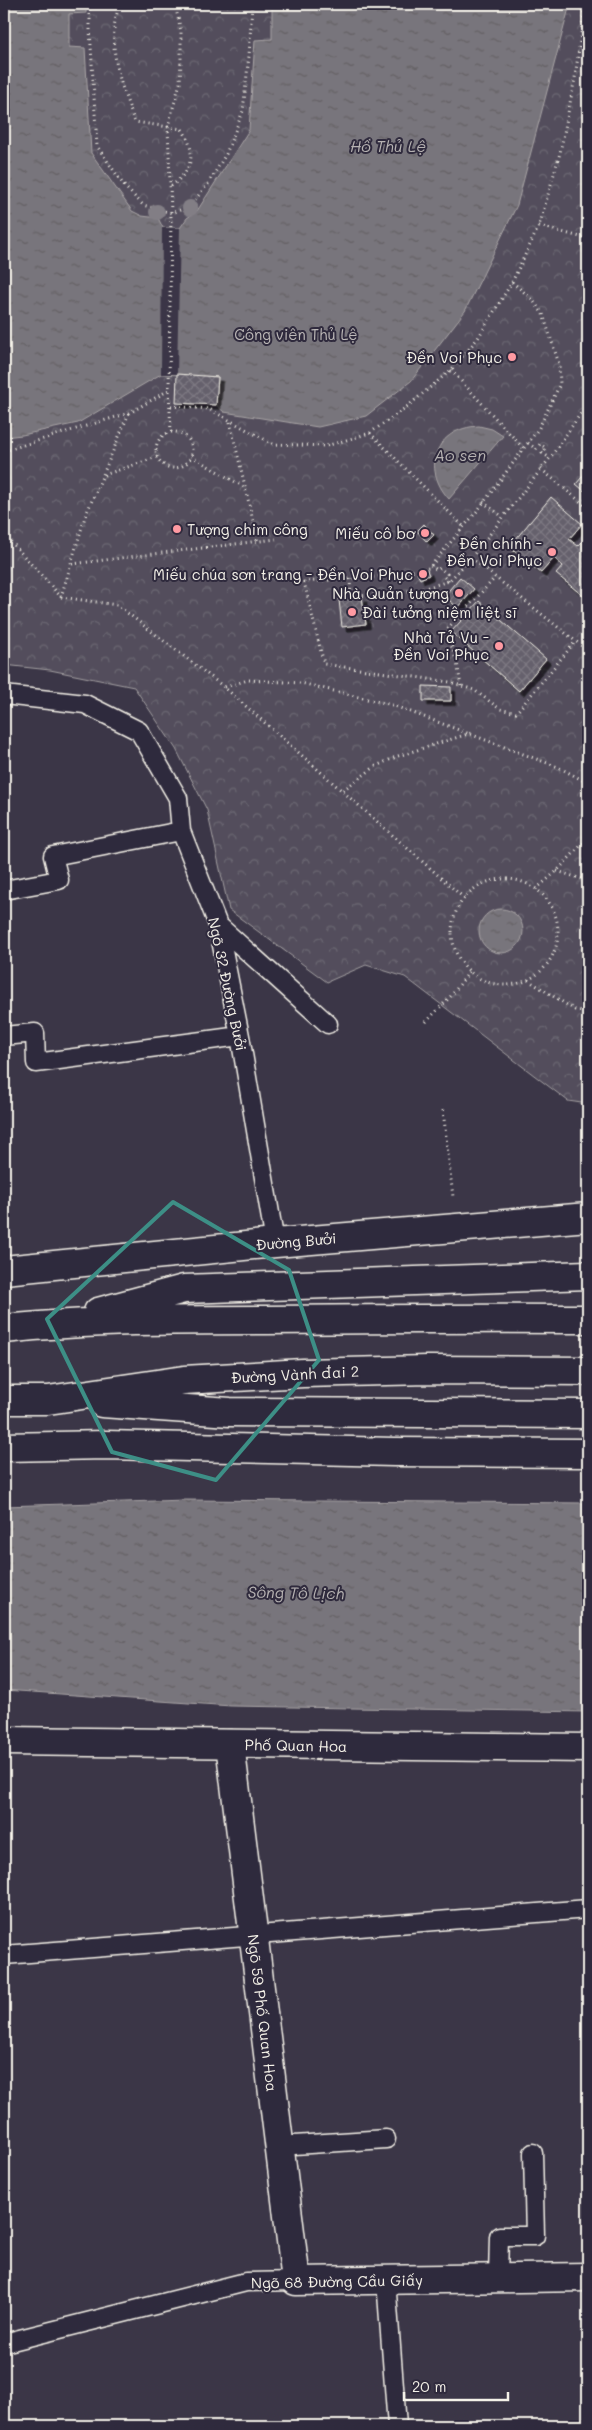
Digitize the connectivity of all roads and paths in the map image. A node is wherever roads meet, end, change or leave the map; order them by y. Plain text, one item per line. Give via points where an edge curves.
1 (90, 4) edge
2 (121, 4) edge
3 (172, 4) edge
4 (252, 4) edge
5 (585, 4) edge
6 (168, 126) junction
7 (170, 187) junction
8 (171, 213) junction
9 (539, 226) junction
10 (588, 239) edge
11 (512, 282) junction
12 (451, 370) junction
13 (169, 390) junction
14 (588, 403) edge
15 (171, 406) junction
16 (129, 413) junction
17 (230, 422) junction
18 (171, 432) junction
19 (370, 433) junction
20 (528, 443) junction
21 (524, 449) junction
22 (4, 451) edge
23 (190, 456) junction
24 (158, 457) junction
25 (550, 458) junction
26 (541, 469) junction
27 (103, 476) junction
28 (244, 487) junction
29 (484, 502) junction
30 (588, 508) edge
31 (503, 518) junction
32 (464, 527) junction
33 (4, 534) edge
34 (276, 539) dead end
35 (258, 542) junction
36 (471, 558) junction
37 (72, 564) junction
38 (431, 565) junction
39 (495, 578) junction
40 (350, 579) junction
41 (449, 581) junction
42 (61, 597) junction
43 (351, 597) junction
44 (338, 598) dead end
45 (588, 640) edge
46 (575, 642) junction
47 (461, 686) junction
48 (224, 687) junction
49 (4, 695) edge
50 (471, 733) junction
51 (588, 783) edge
52 (343, 790) junction
53 (181, 830) junction
54 (588, 838) edge
55 (557, 871) junction
56 (588, 881) edge
57 (536, 889) junction
58 (4, 890) edge
59 (464, 898) junction
60 (218, 925) junction
61 (469, 972) junction
62 (528, 980) junction
63 (588, 1012) edge
64 (426, 1022) dead end
65 (328, 1024) dead end
66 (4, 1036) edge
67 (240, 1036) junction
68 (443, 1110) dead end
69 (588, 1217) edge
70 (456, 1228) junction
71 (275, 1243) junction
72 (4, 1270) edge
73 (588, 1276) edge
74 (588, 1319) edge
75 (51, 1324) junction
76 (4, 1329) edge
77 (588, 1371) edge
78 (4, 1400) edge
79 (48, 1400) junction
80 (588, 1414) edge
81 (4, 1447) edge
82 (588, 1453) edge
83 (4, 1741) edge
84 (230, 1744) junction
85 (588, 1748) edge
86 (588, 1909) edge
87 (253, 1935) junction
88 (4, 1955) edge
89 (386, 2139) dead end
90 (279, 2146) junction
91 (533, 2153) dead end
92 (588, 2277) edge
93 (498, 2278) junction
94 (386, 2280) junction
95 (296, 2281) junction
96 (4, 2343) edge
97 (397, 2426) edge

1 - 8 path via 97,146 125,187 143,205
2 - 6 path via 114,30 122,90 135,122
3 - 6 path via 181,31 180,83
4 - 8 path via 243,111 226,154 208,184 189,207
5 - 9 path via 560,153
6 - 7 path
6 - 7 path via 182,129 190,140 191,155 184,177
7 - 8 path
8 - 13 path
9 - 10 path
9 - 11 path
11 - 12 path via 478,338
11 - 20 path via 532,299 543,314 559,364 560,384 539,428
12 - 19 path
12 - 21 path
13 - 15 path
13 - 16 path
14 - 25 path
15 - 17 path via 209,409
15 - 18 path
16 - 22 path
16 - 27 path
17 - 19 path via 273,444 326,446
17 - 28 path
18 - 23 path via 181,434 189,441
18 - 24 path via 158,442
19 - 32 path
20 - 21 path
20 - 25 path via 536,449 540,444 546,448 542,453
21 - 29 path
23 - 24 path via 178,467 166,466
23 - 28 path
24 - 27 path
25 - 26 path
26 - 30 path
26 - 31 path
27 - 37 path via 85,517
28 - 35 path
29 - 31 path
29 - 32 path
31 - 36 path
32 - 38 path
33 - 42 path
34 - 35 path
35 - 37 path
36 - 39 path
36 - 41 path
37 - 42 path
38 - 40 path via 429,568
38 - 41 path via 447,574 444,576
39 - 46 path
39 - 47 path via 446,630
40 - 43 path
40 - 47 path via 304,582 324,664
41 - 43 path via 418,590
42 - 48 path via 117,605
43 - 44 path
45 - 46 path via 583,647
46 - 47 path via 516,713 500,709 474,690
48 - 50 path via 248,680 301,683 392,705
48 - 52 path
49 - 53 lane, Ngõ 32 Đường Bưởi via 85,704 138,731 178,798
50 - 51 path via 558,767
50 - 52 path via 398,756 376,766
52 - 59 path
53 - 58 lane via 53,856 59,880
53 - 60 lane, Ngõ 32 Đường Bưởi
54 - 55 path
55 - 56 path
55 - 57 path
57 - 59 path via 522,881 498,880 476,887
57 - 62 path via 554,914 557,944 551,959
59 - 61 path via 452,927 453,943
60 - 65 lane
60 - 67 lane, Ngõ 32 Đường Bưởi
61 - 62 path via 497,984
61 - 64 path
62 - 63 path via 575,1010
66 - 67 lane via 35,1032 36,1063
67 - 71 lane, Ngõ 32 Đường Bưởi
68 - 70 path
69 - 70 main road, Đường Bưởi
70 - 71 main road, Đường Bưởi
71 - 72 main road, Đường Bưởi
73 - 75 main road via 184,1289
74 - 75 main road
75 - 76 main road
77 - 79 main road, Đường Vành đai 2 via 303,1373 184,1380
78 - 79 main road, Đường Vành đai 2
79 - 80 main road via 230,1412
81 - 82 main road
83 - 84 main road, Phố Quan Hoa
84 - 85 main road, Phố Quan Hoa
84 - 87 main road, Ngõ 59 Phố Quan Hoa
86 - 87 lane
87 - 88 lane
87 - 90 main road, Ngõ 59 Phố Quan Hoa
89 - 90 lane
90 - 95 main road, Ngõ 59 Phố Quan Hoa
91 - 93 lane via 535,2236 499,2236
92 - 93 main road, Ngõ 68 Đường Cầu Giấy
93 - 94 main road, Ngõ 68 Đường Cầu Giấy
94 - 95 main road, Ngõ 68 Đường Cầu Giấy
94 - 97 lane
95 - 96 lane, Ngõ 68 Đường Cầu Giấy via 246,2282

